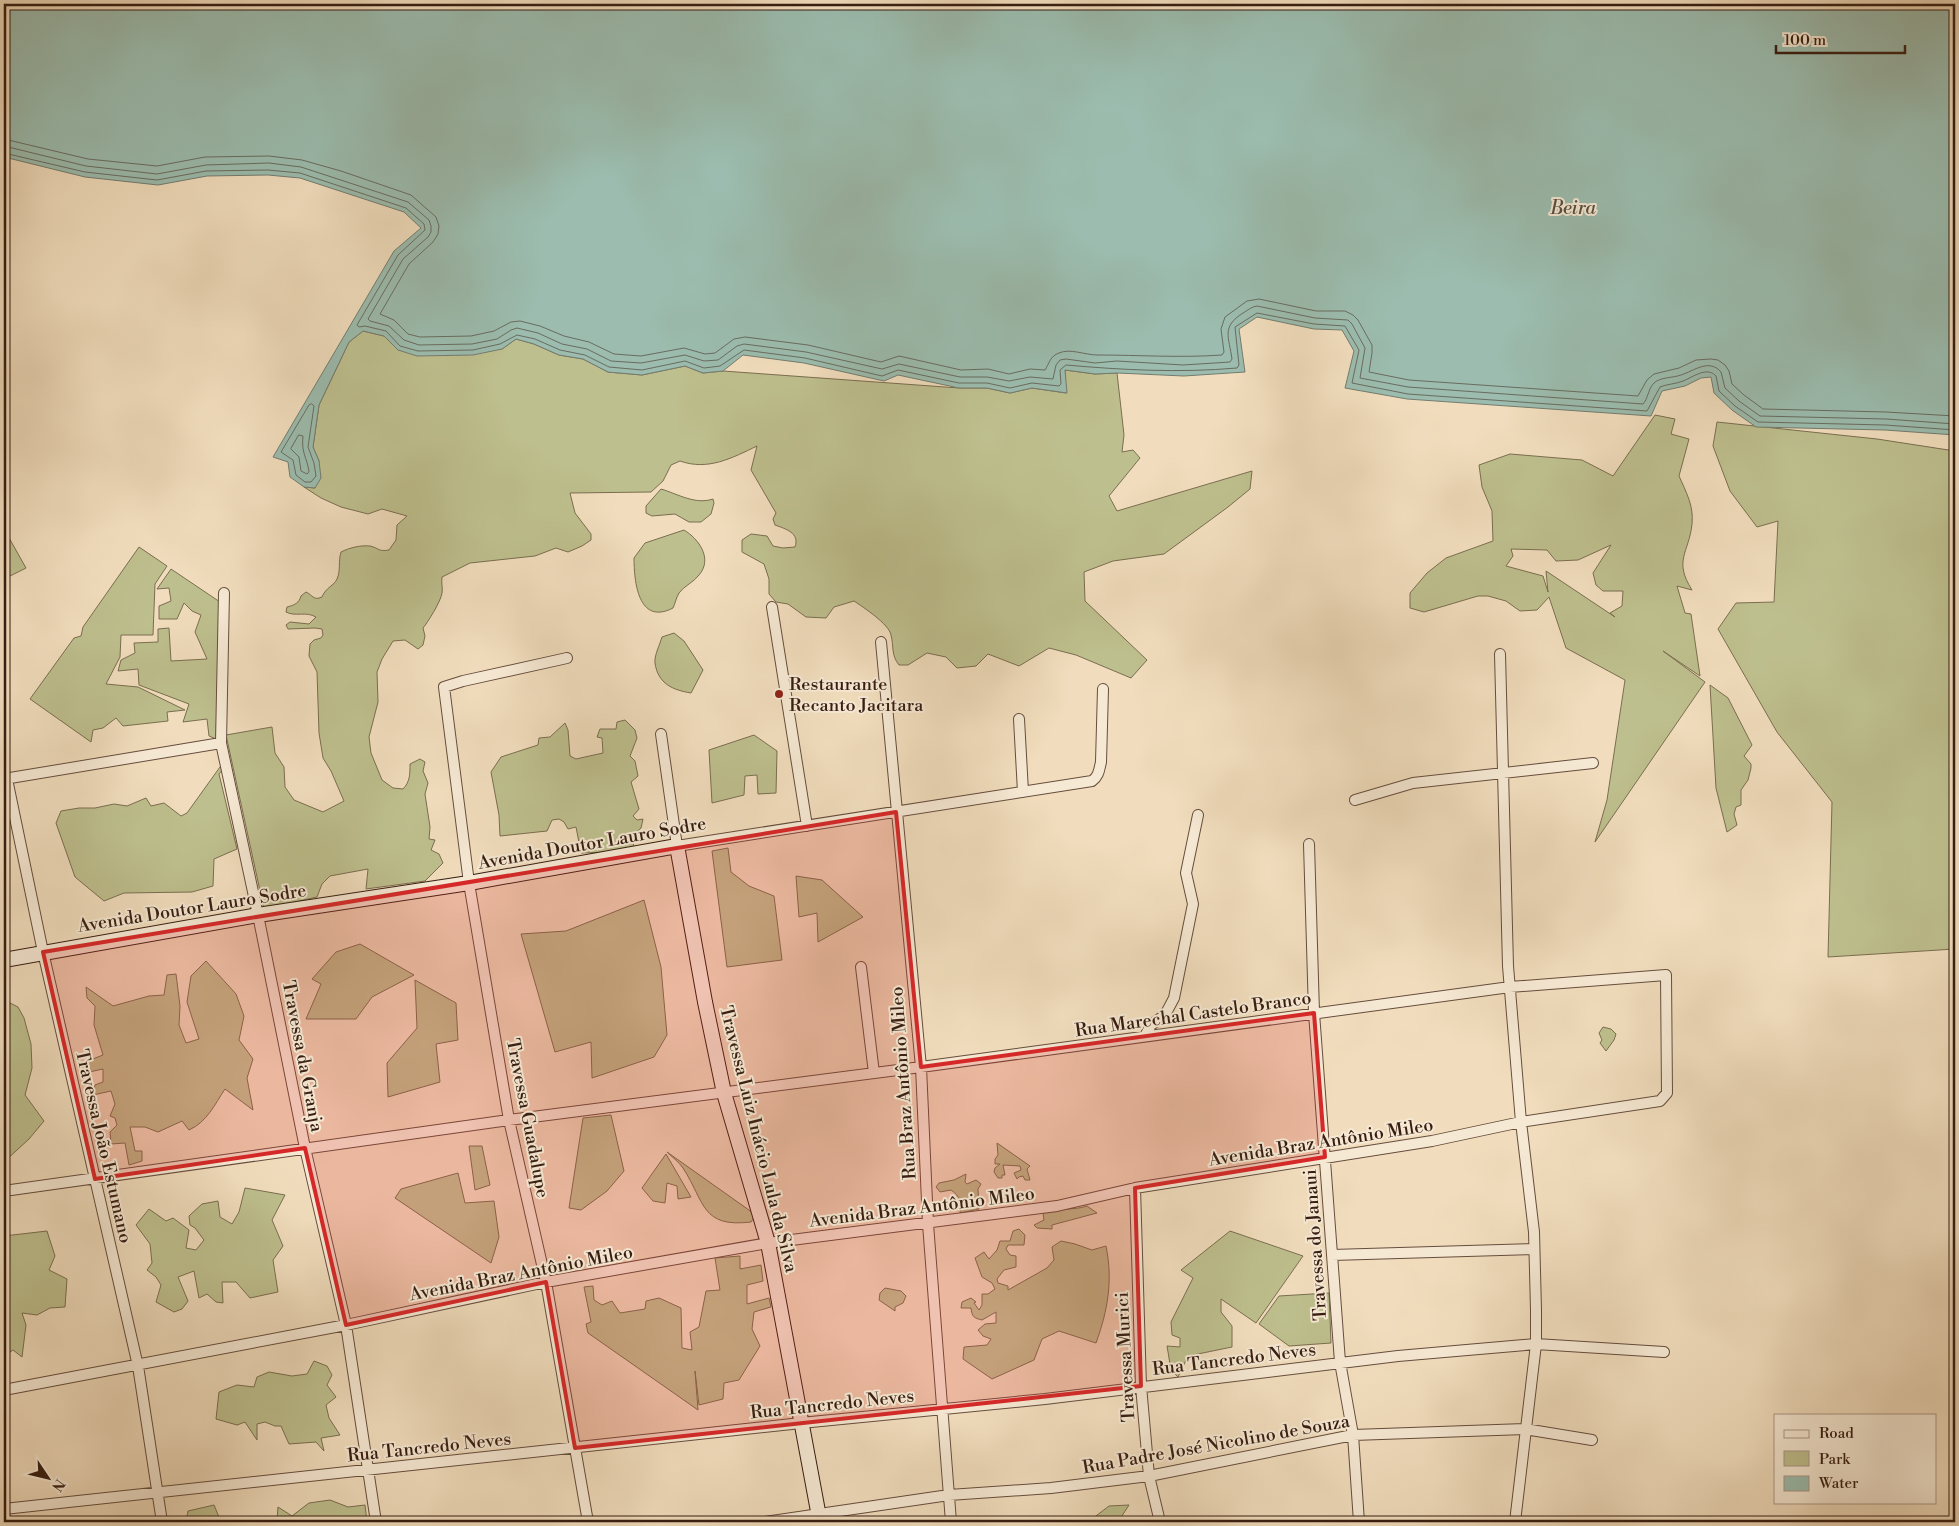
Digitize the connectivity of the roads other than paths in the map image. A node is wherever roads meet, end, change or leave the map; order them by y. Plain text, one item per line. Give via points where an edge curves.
1 (224, 594) dead end
2 (772, 607) dead end
3 (881, 642) dead end
4 (1500, 654) dead end
5 (567, 658) dead end
6 (1103, 689) dead end
7 (1019, 719) dead end
8 (661, 734) dead end
9 (221, 742) junction
10 (1593, 763) dead end
11 (1502, 773) junction
12 (5, 779) edge
13 (1023, 792) junction
14 (1355, 800) dead end
15 (896, 812) junction
16 (1198, 815) dead end
17 (807, 826) junction
18 (1308, 844) dead end
19 (677, 846) junction
20 (470, 883) junction
21 (258, 915) junction
22 (43, 952) junction
23 (4, 960) edge
24 (861, 966) dead end
25 (1666, 974) joint
26 (1510, 987) junction
27 (1314, 1013) junction
28 (1145, 1036) junction
29 (921, 1067) junction
30 (874, 1073) junction
31 (724, 1093) junction
32 (509, 1120) junction
33 (1521, 1122) junction
34 (304, 1148) junction
35 (1325, 1157) junction
36 (95, 1178) junction
37 (1135, 1188) junction
38 (4, 1191) edge
39 (928, 1224) junction
40 (768, 1243) junction
41 (1534, 1249) junction
42 (1332, 1255) junction
43 (546, 1282) junction
44 (346, 1325) junction
45 (1536, 1344) junction
46 (1664, 1352) dead end
47 (1340, 1362) junction
48 (138, 1366) junction
49 (1141, 1386) junction
50 (4, 1390) edge
51 (943, 1409) junction
52 (801, 1423) junction
53 (1525, 1429) junction
54 (1353, 1435) junction
55 (1592, 1440) dead end
56 (575, 1448) junction
57 (369, 1471) junction
58 (1150, 1476) junction
59 (157, 1493) junction
60 (949, 1495) junction
61 (4, 1509) edge
62 (819, 1518) edge
63 (162, 1522) edge
64 (376, 1522) edge
65 (588, 1522) edge
66 (765, 1522) edge
67 (951, 1522) edge
68 (1160, 1522) edge
69 (1359, 1522) edge
70 (1515, 1522) edge

1 - 9 street, Travessa da Granja
2 - 17 street
3 - 15 street, Rua Braz Antônio Mileo
4 - 11 street
5 - 20 street, Travessa Guadalupe via 444,687
6 - 13 street, Avenida Doutor Lauro Sodre via 1101,762 1096,778
7 - 13 street
8 - 19 street, Travessa Luiz Inácio Lula da Silva
9 - 12 street
9 - 21 street, Travessa da Granja
10 - 11 street
11 - 14 street via 1413,783
11 - 26 street
12 - 22 street, Travessa João Estumano
13 - 15 street, Avenida Doutor Lauro Sodre
15 - 17 street, Avenida Doutor Lauro Sodre
15 - 29 street, Rua Braz Antônio Mileo
16 - 28 street via 1186,873 1193,904 1174,998 1165,1015 1151,1025
17 - 19 street, Avenida Doutor Lauro Sodre
18 - 27 street, Travessa do Janaui
19 - 20 street, Avenida Doutor Lauro Sodre
19 - 31 street, Travessa Luiz Inácio Lula da Silva
20 - 21 street, Avenida Doutor Lauro Sodre
20 - 32 street, Travessa Guadalupe
21 - 22 street, Avenida Doutor Lauro Sodre
21 - 34 street, Travessa da Granja
22 - 23 street, Avenida Doutor Lauro Sodre
22 - 36 street, Travessa João Estumano
24 - 30 street
25 - 26 street, Rua Marechal Castelo Branco
25 - 33 street, Avenida Braz Antônio Mileo via 1667,1093 1663,1099
26 - 27 street, Rua Marechal Castelo Branco
26 - 33 street
27 - 28 street, Rua Marechal Castelo Branco
27 - 35 street, Travessa do Janaui
28 - 29 street, Rua Marechal Castelo Branco
29 - 30 street, Rua Marechal Castelo Branco
29 - 39 street, Rua Braz Antônio Mileo
30 - 31 street, Rua Marechal Castelo Branco
31 - 32 street, Rua Marechal Castelo Branco
31 - 40 street, Travessa Luiz Inácio Lula da Silva
32 - 34 street, Rua Marechal Castelo Branco
32 - 43 street, Travessa Guadalupe
33 - 35 street, Avenida Braz Antônio Mileo via 1432,1141
33 - 41 street
34 - 36 street, Rua Marechal Castelo Branco
34 - 44 street, Travessa da Granja
35 - 37 street, Avenida Braz Antônio Mileo
35 - 42 street, Travessa do Janaui
36 - 38 street, Rua Marechal Castelo Branco
36 - 48 street, Travessa João Estumano
37 - 39 street, Avenida Braz Antônio Mileo via 1057,1206
37 - 49 street, Travessa Murici
39 - 40 street, Avenida Braz Antônio Mileo
39 - 51 street, Rua Braz Antônio Mileo
40 - 43 street, Avenida Braz Antônio Mileo
40 - 52 street, Travessa Luiz Inácio Lula da Silva
41 - 42 street
41 - 45 street
42 - 47 street, Travessa do Janaui
43 - 44 street, Avenida Braz Antônio Mileo
43 - 56 street, Travessa Guadalupe
44 - 48 street, Avenida Braz Antônio Mileo
44 - 57 street, Travessa da Granja
45 - 46 street, Rua Tancredo Neves
45 - 47 street, Rua Tancredo Neves
45 - 53 street
47 - 49 street, Rua Tancredo Neves
47 - 54 street, Travessa do Janaui
48 - 50 street, Avenida Braz Antônio Mileo
48 - 59 street, Travessa João Estumano
49 - 51 street, Rua Tancredo Neves
49 - 58 street, Travessa Murici
51 - 52 street, Rua Tancredo Neves
51 - 60 street, Rua Braz Antônio Mileo
52 - 56 street, Rua Tancredo Neves
52 - 62 street, Travessa Luiz Inácio Lula da Silva
53 - 54 street, Rua Padre José Nicolino de Souza
53 - 55 street, Rua Padre José Nicolino de Souza
53 - 70 street
54 - 58 street, Rua Padre José Nicolino de Souza
54 - 69 street, Travessa do Janaui
56 - 57 street, Rua Tancredo Neves
56 - 65 street, Travessa Guadalupe
57 - 59 street, Rua Tancredo Neves
57 - 64 street, Travessa da Granja
58 - 60 street, Rua Padre José Nicolino de Souza via 1051,1488
58 - 68 street, Travessa Murici
59 - 61 street, Rua Tancredo Neves
59 - 63 street, Travessa João Estumano
60 - 62 street, Rua Padre José Nicolino de Souza
60 - 67 street, Rua Braz Antônio Mileo
62 - 66 street, Rua Padre José Nicolino de Souza

